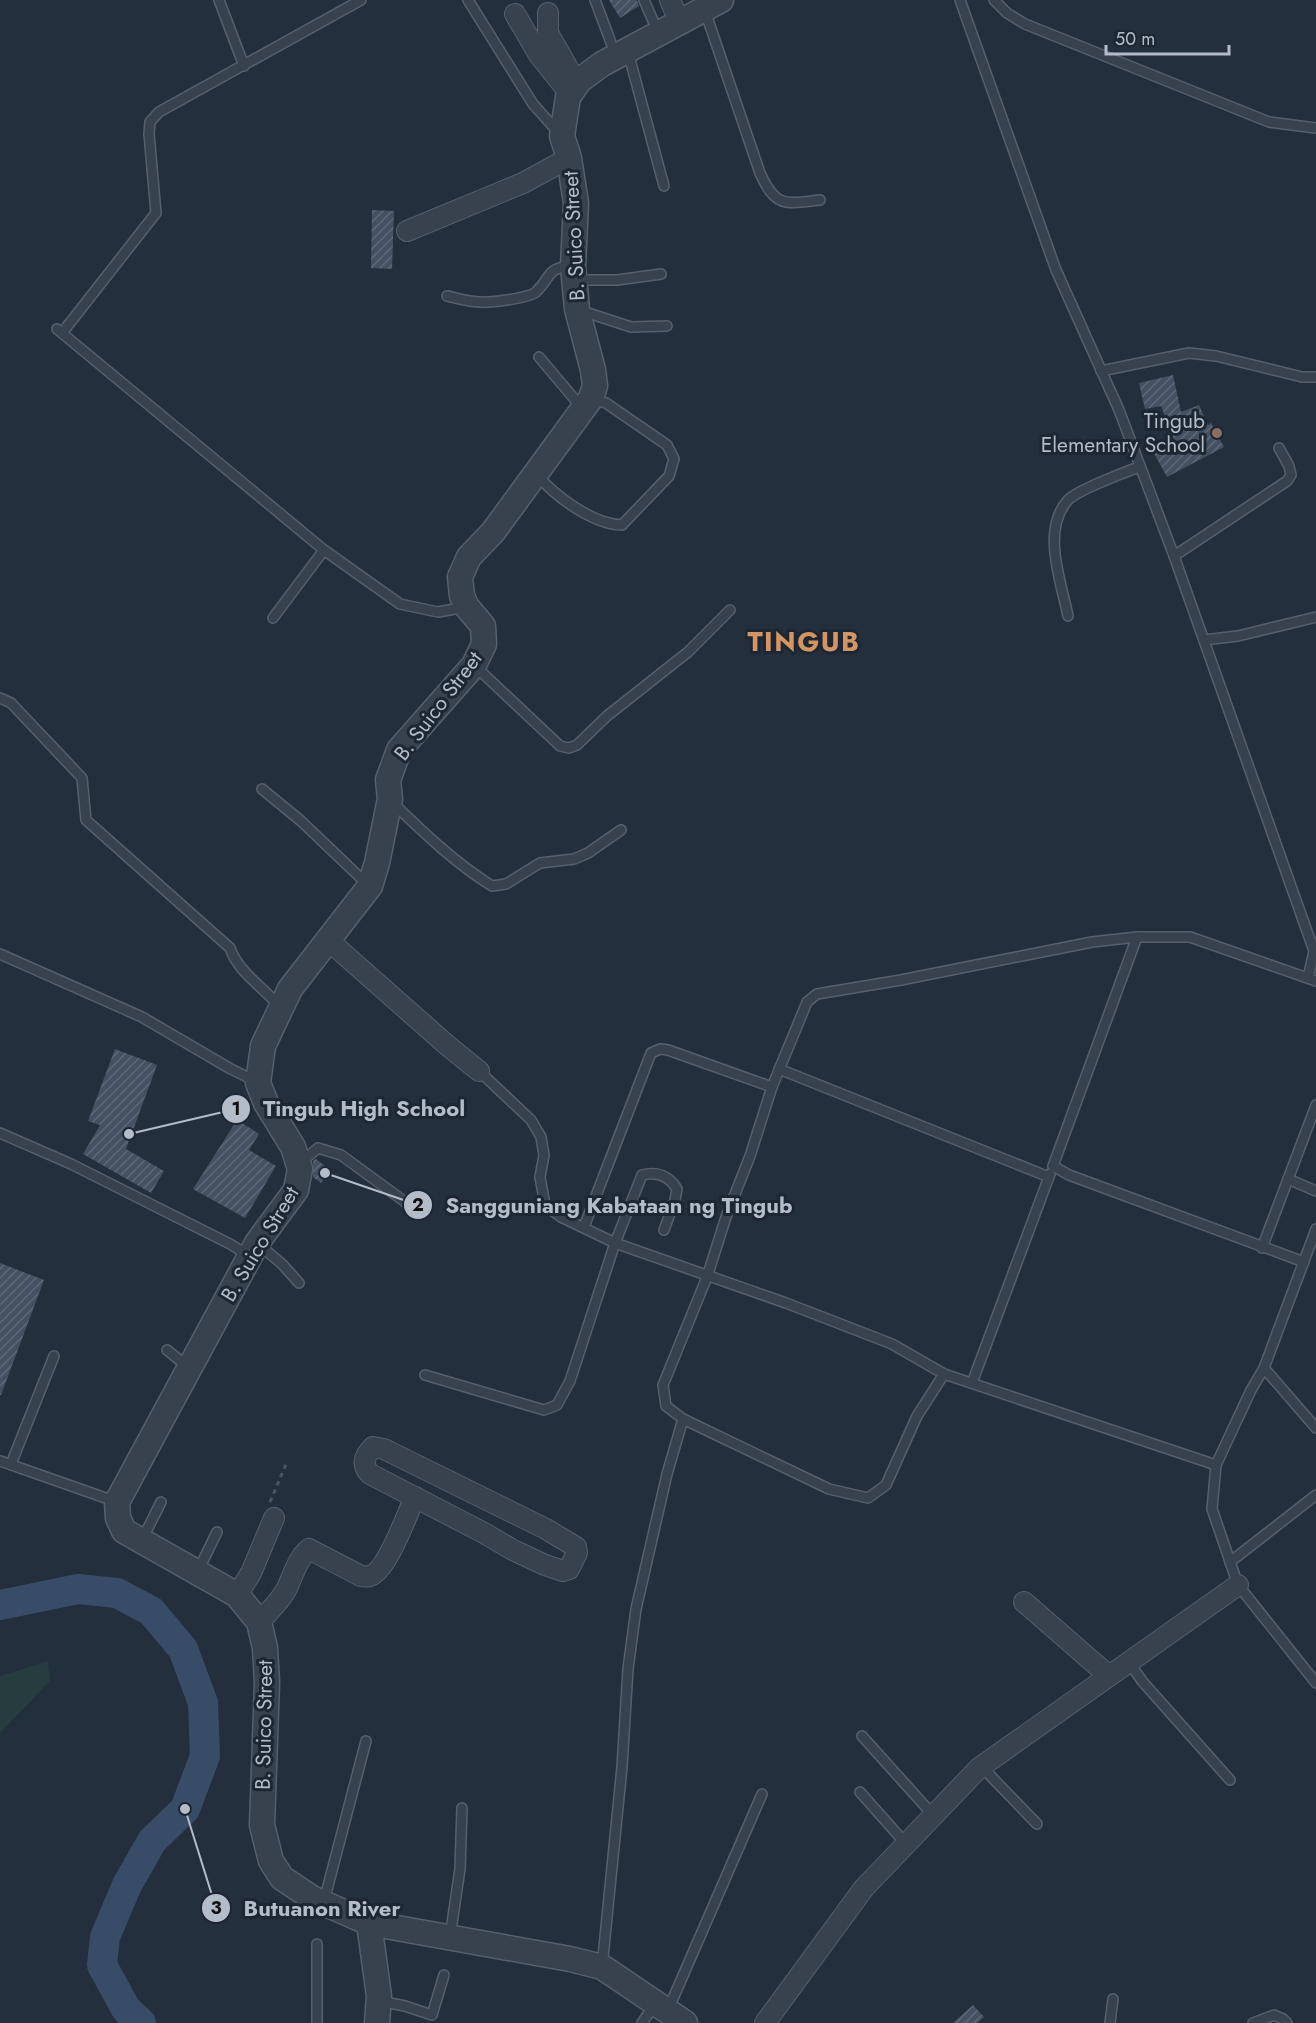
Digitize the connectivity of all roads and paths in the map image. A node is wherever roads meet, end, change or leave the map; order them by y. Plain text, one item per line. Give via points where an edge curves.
1 (219, 0) edge
2 (361, 0) edge
3 (468, 0) edge
4 (595, 0) edge
5 (644, 0) edge
6 (670, 0) edge
7 (960, 0) edge
8 (994, 0) edge
9 (713, 5) edge
10 (548, 13) dead end
11 (515, 14) dead end
12 (669, 29) junction
13 (622, 53) junction
14 (244, 66) junction
15 (574, 89) junction
16 (1316, 128) edge
17 (566, 147) junction
18 (664, 186) dead end
19 (820, 200) dead end
20 (407, 231) dead end
21 (574, 273) junction
22 (661, 274) dead end
23 (447, 296) dead end
24 (577, 309) junction
25 (667, 326) dead end
26 (539, 357) dead end
27 (1101, 372) junction
28 (1316, 377) edge
29 (587, 404) junction
30 (1279, 448) dead end
31 (1139, 467) junction
32 (536, 474) junction
33 (324, 550) junction
34 (1174, 555) junction
35 (467, 607) junction
36 (730, 610) dead end
37 (1068, 616) dead end
38 (1316, 617) edge
39 (273, 618) dead end
40 (1203, 640) junction
41 (474, 665) junction
42 (0, 698) edge
43 (262, 789) dead end
44 (390, 799) junction
45 (621, 830) dead end
46 (370, 886) junction
47 (1137, 937) junction
48 (328, 940) junction
49 (0, 954) edge
50 (1312, 979) edge
51 (281, 1007) junction
52 (779, 1069) junction
53 (479, 1071) joint
54 (258, 1083) junction
55 (772, 1087) junction
56 (1316, 1105) edge
57 (0, 1133) edge
58 (298, 1165) junction
59 (1053, 1166) junction
60 (1049, 1178) junction
61 (1288, 1179) junction
62 (1316, 1191) edge
63 (412, 1207) dead end
64 (584, 1227) junction
65 (1316, 1229) edge
66 (664, 1230) dead end
67 (615, 1243) junction
68 (1262, 1248) junction
69 (253, 1249) junction
70 (1304, 1262) junction
71 (707, 1277) junction
72 (299, 1283) dead end
73 (167, 1350) dead end
74 (54, 1356) dead end
75 (190, 1368) junction
76 (1264, 1368) junction
77 (944, 1374) junction
78 (425, 1375) dead end
79 (972, 1383) junction
80 (683, 1419) junction
81 (1316, 1428) edge
82 (0, 1461) edge
83 (287, 1462) dead end
84 (11, 1464) junction
85 (1216, 1465) junction
86 (1316, 1495) edge
87 (415, 1497) junction
88 (117, 1502) junction
89 (161, 1502) dead end
90 (274, 1518) joint
91 (217, 1532) dead end
92 (141, 1543) junction
93 (1230, 1562) junction
94 (197, 1573) junction
95 (1238, 1586) junction
96 (237, 1595) junction
97 (1024, 1602) dead end
98 (259, 1622) junction
99 (1129, 1662) junction
100 (1109, 1676) junction
101 (1316, 1683) edge
102 (862, 1736) dead end
103 (366, 1741) dead end
104 (981, 1766) junction
105 (1230, 1779) dead end
106 (860, 1792) dead end
107 (762, 1794) dead end
108 (462, 1808) dead end
109 (933, 1815) junction
110 (1037, 1824) dead end
111 (906, 1844) junction
112 (323, 1902) junction
113 (369, 1923) junction
114 (450, 1938) junction
115 (317, 1944) dead end
116 (602, 1966) junction
117 (444, 1975) dead end
118 (1113, 1999) dead end
119 (378, 2012) edge
120 (670, 2012) edge
121 (431, 2019) edge
122 (317, 2023) edge
123 (642, 2023) edge
124 (765, 2023) edge
125 (1110, 2023) edge
126 (1253, 2023) edge
127 (1287, 2023) edge

1 - 14 lane
2 - 14 lane
3 - 17 lane via 533,104
4 - 13 lane
5 - 12 lane
6 - 12 street
7 - 27 lane via 1053,261
8 - 16 lane via 1024,24 1269,122
9 - 12 street
9 - 19 lane via 767,188 775,198 789,204
10 - 15 street via 548,33
11 - 15 street via 539,55
12 - 13 street
13 - 15 street via 602,64
13 - 18 lane
14 - 33 lane via 159,112 150,122 156,213 59,331
15 - 17 street, B. Suico Street via 568,97
17 - 20 street via 523,183
17 - 21 street, B. Suico Street via 576,203
21 - 22 lane via 617,280
21 - 23 lane via 559,267 549,273 535,293 525,296 480,302
21 - 24 street, B. Suico Street
24 - 25 lane via 631,327
24 - 29 street, B. Suico Street via 593,370 594,386
26 - 29 lane
27 - 28 lane via 1189,352
27 - 31 lane
29 - 32 street, B. Suico Street
29 - 32 lane via 606,403 667,445 674,459 669,476 622,525 599,522 548,488
30 - 34 lane via 1289,466 1291,475 1287,481
31 - 34 lane
31 - 37 lane via 1069,499 1058,518 1053,541
32 - 35 street, B. Suico Street via 469,557 460,577
33 - 35 lane via 400,604 438,612
33 - 39 lane
34 - 40 lane
35 - 41 street, B. Suico Street via 483,626 484,644
36 - 41 lane via 688,652 607,716 577,746 569,748 560,746
38 - 40 lane via 1238,636
40 - 50 lane via 1314,951
41 - 44 street, B. Suico Street via 399,750 388,780
42 - 51 lane via 11,703 82,778 86,820 230,948 238,965
43 - 46 lane
44 - 45 lane via 427,837 492,886 506,884 540,863 588,853
44 - 46 street, B. Suico Street
46 - 48 street, B. Suico Street
47 - 50 lane via 1190,937
47 - 52 lane via 817,994 807,1002
47 - 59 lane
48 - 51 street, B. Suico Street
48 - 53 street
49 - 54 lane via 142,1017
51 - 54 street, B. Suico Street via 263,1046
52 - 55 lane
52 - 60 lane
53 - 64 lane via 531,1120 541,1137 544,1155 540,1177 545,1205
54 - 58 street, B. Suico Street via 293,1147
55 - 64 lane via 668,1050 651,1053
55 - 71 lane
56 - 61 lane
57 - 69 lane via 82,1169 230,1244
58 - 63 lane via 318,1148 341,1155
58 - 69 street, B. Suico Street via 296,1190
59 - 60 lane
59 - 68 lane
60 - 79 lane
61 - 62 lane
61 - 68 lane
64 - 67 lane
65 - 70 lane
66 - 67 lane via 677,1189 671,1180 651,1173 642,1175
67 - 71 lane
67 - 78 lane via 570,1380 558,1405 544,1410
68 - 70 lane
69 - 72 lane via 282,1264
69 - 75 street, B. Suico Street
70 - 76 lane
71 - 77 lane via 892,1344
71 - 80 lane via 663,1385 666,1406
73 - 75 lane
74 - 84 lane
75 - 88 street, B. Suico Street
76 - 81 lane
76 - 85 lane
77 - 79 lane
77 - 80 lane via 917,1416 886,1485 868,1498 829,1489
79 - 85 lane
80 - 116 lane via 636,1609
82 - 84 lane
83 - 90 path via 268,1506
84 - 88 lane
85 - 93 lane via 1212,1509
86 - 93 lane
87 - 87 street via 545,1565 569,1569 577,1553 576,1546 546,1528 384,1449 374,1447 368,1452 364,1468 370,1474
87 - 98 street via 380,1570 361,1576 309,1549 275,1607
88 - 92 street, B. Suico Street via 124,1531
89 - 92 lane
90 - 96 street via 251,1573
91 - 94 lane
92 - 94 street, B. Suico Street
93 - 95 lane
94 - 96 street, B. Suico Street
95 - 99 street
95 - 101 lane
96 - 98 street, B. Suico Street
97 - 100 street
98 - 112 street, B. Suico Street via 267,1682 262,1825 271,1861 282,1878
99 - 100 street
99 - 105 lane
100 - 104 street
102 - 109 lane
103 - 112 lane
104 - 109 street
104 - 110 lane
106 - 111 lane
107 - 120 lane
108 - 114 lane via 460,1869
109 - 111 street
111 - 124 street via 864,1888
112 - 113 street, B. Suico Street
113 - 114 street, B. Suico Street
113 - 119 street
114 - 116 street, B. Suico Street
115 - 122 lane
116 - 120 street, B. Suico Street
117 - 121 lane
118 - 125 lane
119 - 121 lane via 405,2006
120 - 123 lane
126 - 127 lane via 1274,2015

